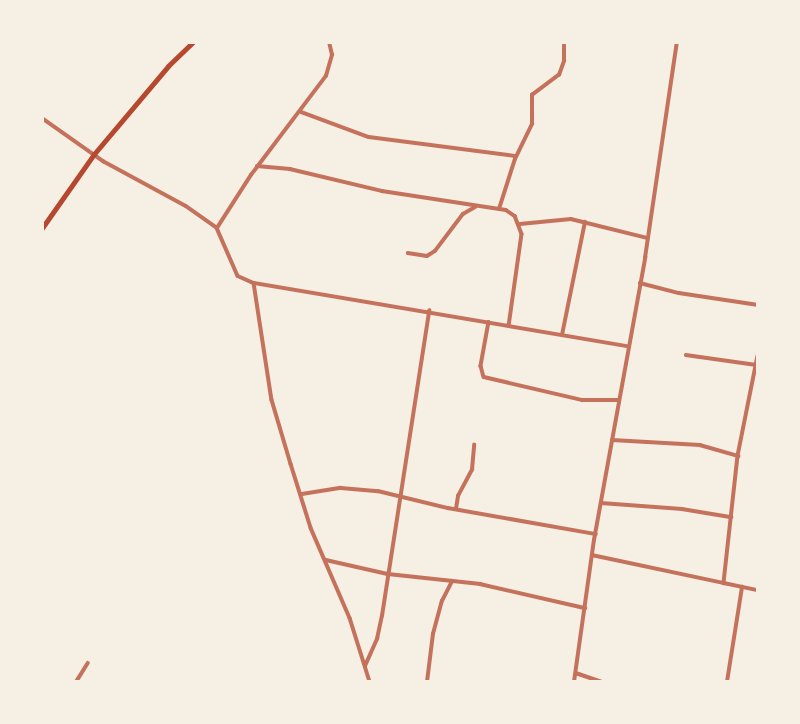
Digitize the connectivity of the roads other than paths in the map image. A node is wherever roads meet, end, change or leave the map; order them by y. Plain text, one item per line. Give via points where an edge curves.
1 (193, 42) edge
2 (329, 42) edge
3 (564, 42) edge
4 (677, 42) edge
5 (301, 112) junction
6 (42, 118) edge
7 (94, 154) junction
8 (516, 156) junction
9 (257, 166) junction
10 (476, 207) junction
11 (499, 209) junction
12 (585, 222) junction
13 (520, 224) junction
14 (42, 228) edge
15 (217, 228) junction
16 (648, 238) junction
17 (408, 253) dead end
18 (254, 283) junction
19 (640, 283) junction
20 (758, 305) edge
21 (429, 311) junction
22 (489, 322) junction
23 (509, 326) junction
24 (562, 335) junction
25 (628, 346) junction
26 (686, 355) dead end
27 (758, 356) edge
28 (756, 365) junction
29 (618, 400) junction
30 (612, 440) junction
31 (474, 445) dead end
32 (738, 456) junction
33 (301, 494) junction
34 (400, 497) junction
35 (601, 503) junction
36 (456, 509) junction
37 (731, 517) junction
38 (596, 534) junction
39 (592, 555) junction
40 (325, 560) junction
41 (388, 574) junction
42 (452, 581) junction
43 (724, 583) junction
44 (742, 587) junction
45 (758, 590) edge
46 (585, 608) junction
47 (88, 663) dead end
48 (365, 666) junction
49 (576, 673) junction
50 (76, 682) edge
51 (370, 682) edge
52 (427, 682) edge
53 (574, 682) edge
54 (602, 682) edge
55 (727, 682) edge

1 - 7 highway
2 - 5 street via 332,55 326,76
3 - 8 street via 562,69 554,81 532,95 534,118
4 - 16 street
5 - 8 street via 369,137
5 - 9 street
6 - 7 street
7 - 14 highway
7 - 15 street
8 - 11 street
9 - 10 street
9 - 15 street
10 - 11 street
10 - 17 street via 463,214 435,251 427,256
11 - 13 street via 515,216
12 - 13 street via 548,219
12 - 16 street
12 - 24 street
13 - 23 street
15 - 18 street via 238,276
16 - 19 street
18 - 21 street
18 - 33 street via 272,400
19 - 20 street
19 - 25 street
21 - 22 street
21 - 34 street
22 - 23 street
22 - 29 street via 481,366 484,377 582,400
23 - 24 street
24 - 25 street
25 - 29 street
26 - 28 street
27 - 28 street
28 - 32 street
29 - 30 street
30 - 32 street via 700,446
30 - 35 street
31 - 36 street via 472,470
32 - 37 street
33 - 34 street via 361,489
33 - 40 street
34 - 36 street
34 - 41 street
35 - 37 street
35 - 38 street
36 - 38 street
37 - 43 street
38 - 39 street
39 - 43 street
39 - 46 street
40 - 41 street
40 - 48 street
41 - 42 street
41 - 48 street via 377,639
42 - 46 street
42 - 52 street via 433,634
43 - 44 street
44 - 45 street
44 - 55 street
46 - 49 street
47 - 50 street
48 - 51 street
49 - 53 street
49 - 54 street

